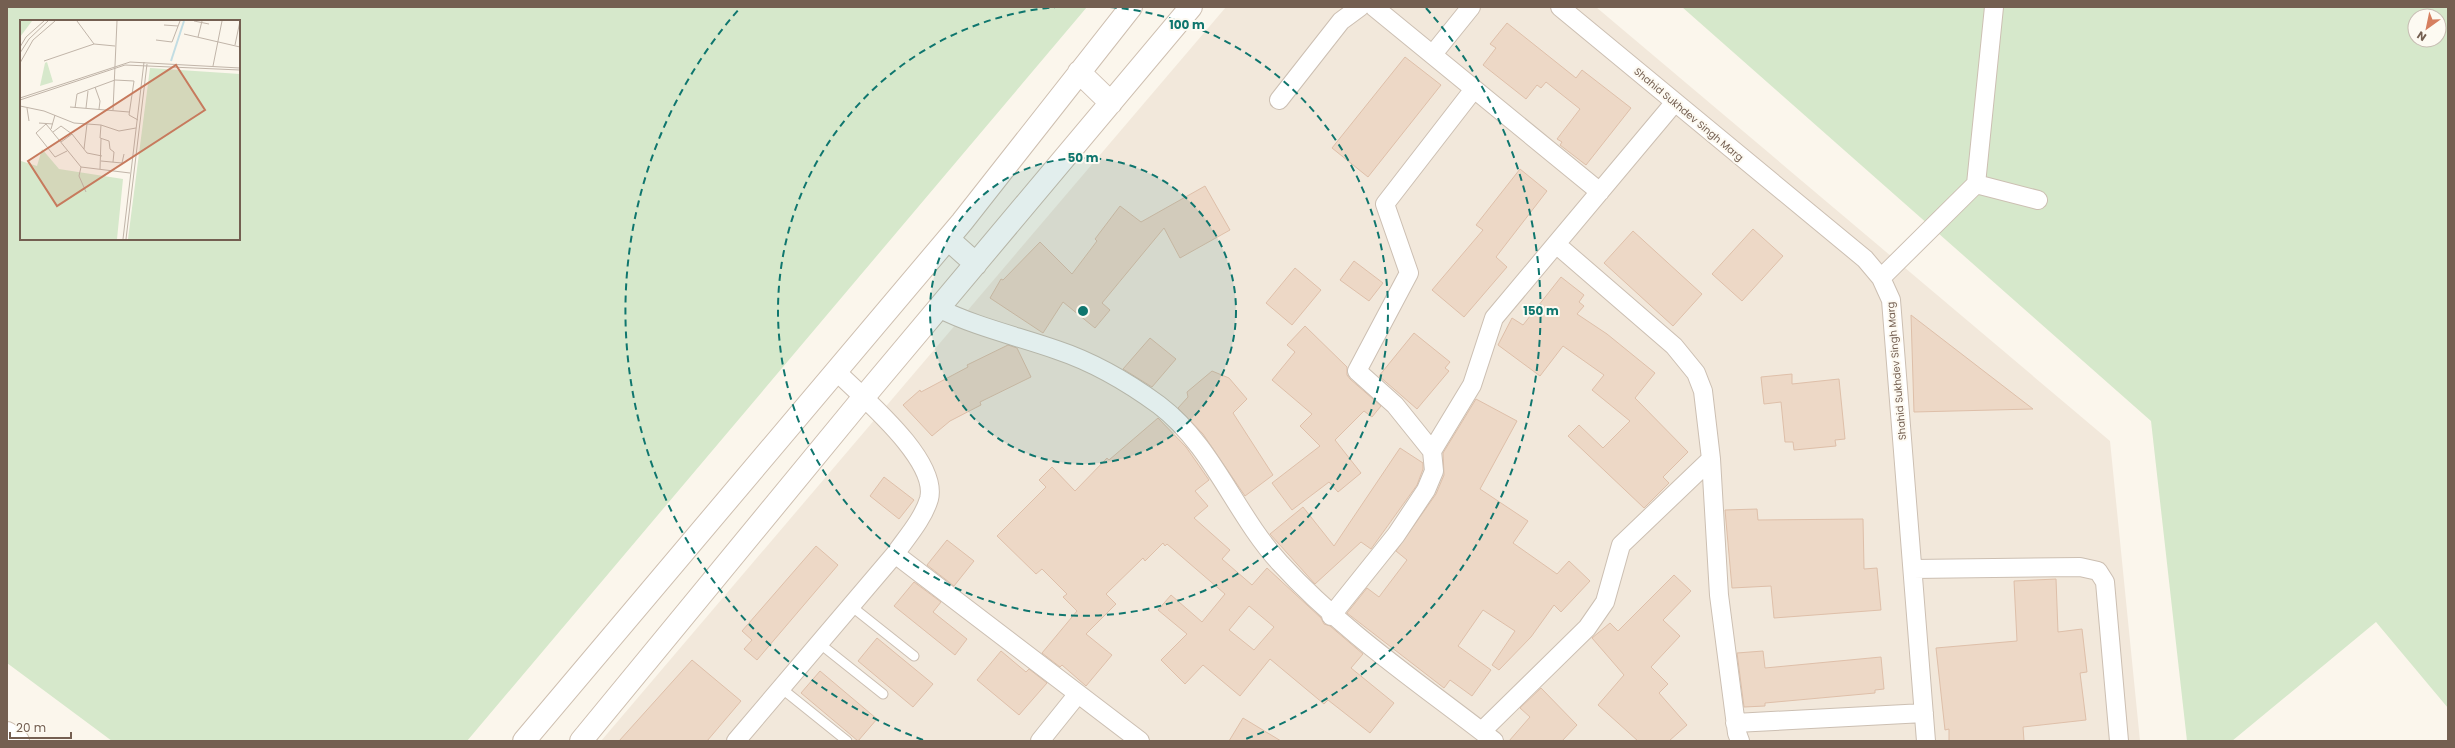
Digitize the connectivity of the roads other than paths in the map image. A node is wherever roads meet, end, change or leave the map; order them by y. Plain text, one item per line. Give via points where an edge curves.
1 (1131, 7) edge
2 (1190, 7) edge
3 (1360, 7) edge
4 (1374, 7) edge
5 (1471, 7) edge
6 (1560, 7) edge
7 (1994, 7) edge
8 (1434, 54) junction
9 (1079, 72) junction
10 (1474, 89) junction
11 (1279, 100) dead end
12 (1675, 102) junction
13 (1111, 103) junction
14 (1976, 184) junction
15 (1600, 192) junction
16 (2038, 200) dead end
17 (948, 239) junction
18 (1556, 244) junction
19 (976, 264) junction
20 (1881, 278) junction
21 (938, 308) junction
22 (837, 372) junction
23 (863, 398) junction
24 (1432, 451) junction
25 (1711, 459) junction
26 (895, 554) junction
27 (1913, 569) junction
28 (851, 606) junction
29 (1331, 616) junction
30 (819, 643) junction
31 (914, 656) dead end
32 (781, 688) junction
33 (884, 694) dead end
34 (1077, 695) junction
35 (1924, 713) junction
36 (1735, 723) junction
37 (1488, 736) edge
38 (524, 741) edge
39 (580, 741) edge
40 (736, 741) edge
41 (847, 741) edge
42 (1040, 741) edge
43 (1140, 741) edge
44 (1740, 741) edge
45 (1926, 741) edge
46 (2118, 741) edge

1 - 9 main road
2 - 13 main road
3 - 11 street via 1341,21
4 - 8 street
5 - 8 street
6 - 12 street, Shahid Sukhdev Singh Marg
7 - 14 street
8 - 10 street
9 - 13 main road
9 - 17 main road
10 - 15 street
10 - 24 street via 1385,204 1409,273 1357,371 1395,405
12 - 15 street
12 - 20 street, Shahid Sukhdev Singh Marg via 1866,259
13 - 19 main road
14 - 16 street
14 - 20 street
15 - 18 street
17 - 19 main road
17 - 22 main road
18 - 24 street via 1494,318 1472,385
18 - 25 street via 1687,360 1703,391
19 - 21 main road
20 - 27 street, Shahid Sukhdev Singh Marg via 1891,300
21 - 23 main road
21 - 29 street via 962,320 1059,350 1103,371 1160,406 1184,427 1279,562
22 - 23 street
22 - 38 main road
23 - 26 street via 910,445 927,475 929,498 919,520
23 - 39 main road
24 - 29 street via 1434,471 1426,490 1374,565
25 - 36 street via 1719,595
25 - 37 street via 1621,545 1605,602 1587,628
26 - 28 street
26 - 34 street
27 - 35 street, Shahid Sukhdev Singh Marg
27 - 46 street via 2080,567 2098,571 2105,582
28 - 30 street
28 - 31 lane
29 - 37 street
30 - 32 street
30 - 33 lane
32 - 40 street
32 - 41 lane
34 - 42 street
34 - 43 street
35 - 36 street
35 - 45 street, Shahid Sukhdev Singh Marg
36 - 44 street

